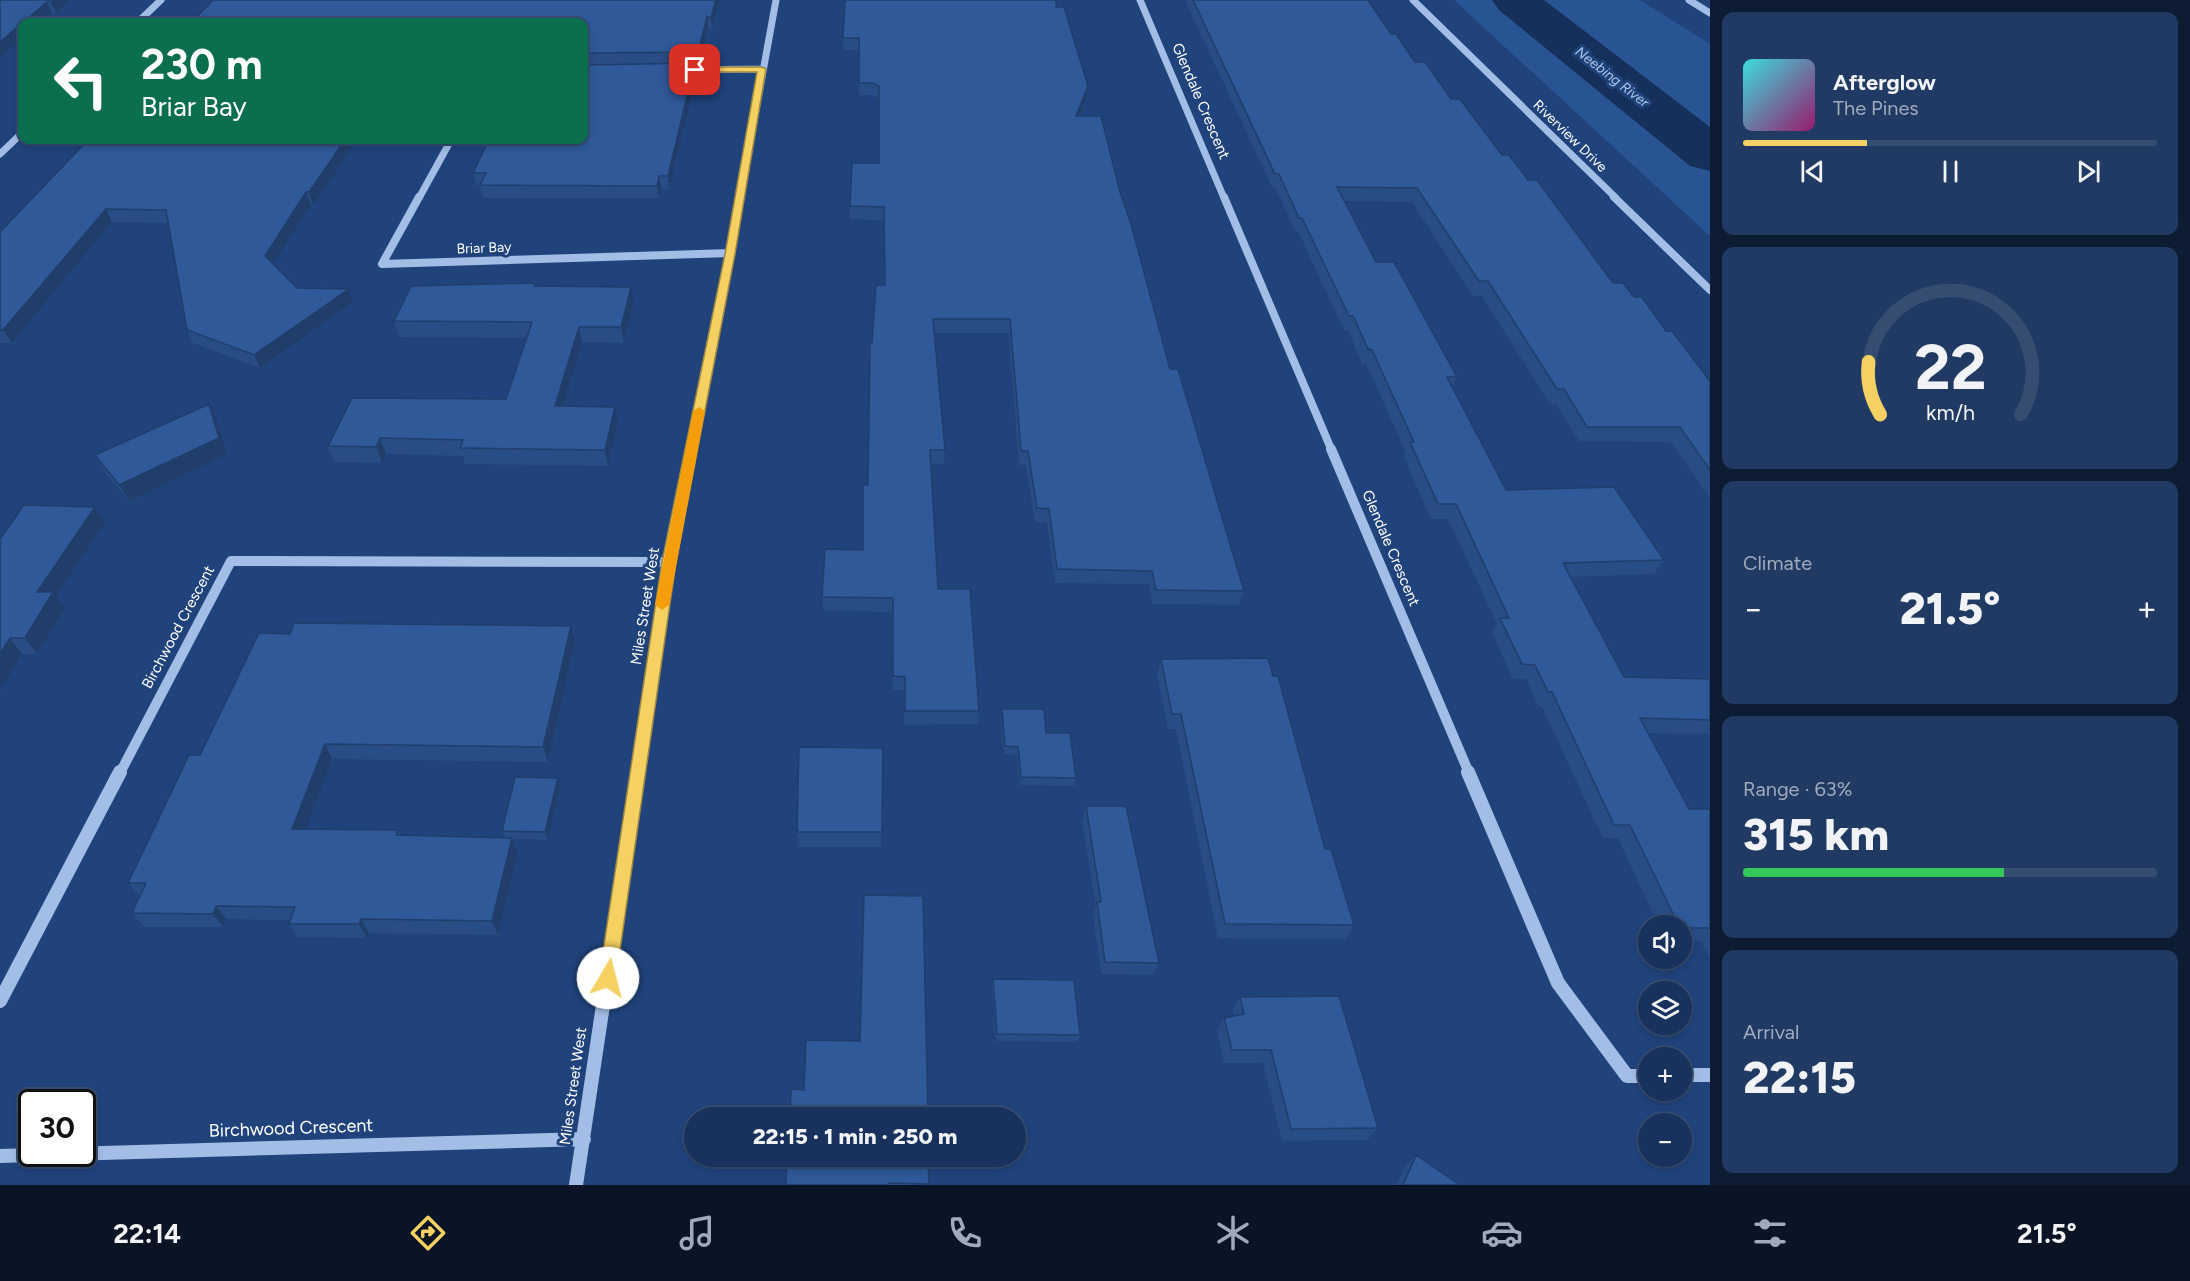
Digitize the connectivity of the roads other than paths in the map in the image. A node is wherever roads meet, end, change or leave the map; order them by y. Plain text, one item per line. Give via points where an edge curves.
1 (161, 0) edge
2 (776, 0) edge
3 (1140, 0) edge
4 (1413, 0) edge
5 (1689, 0) edge
6 (1710, 13) edge
7 (142, 18) edge
8 (762, 69) junction
9 (679, 70) edge
10 (18, 137) edge
11 (449, 144) edge
12 (0, 154) edge
13 (730, 254) junction
14 (1710, 290) edge
15 (669, 562) junction
16 (0, 1001) edge
17 (1710, 1075) edge
18 (1638, 1076) edge
19 (1692, 1076) edge
20 (584, 1139) junction
21 (0, 1156) edge
22 (576, 1185) edge

1 - 7 street
2 - 8 street, Miles Street West
3 - 18 street, Glendale Crescent via 1558,983 1627,1076
4 - 14 street, Riverview Drive
5 - 6 street
8 - 9 street
8 - 13 street, Miles Street West
10 - 12 street
11 - 13 street, Briar Bay via 382,264
13 - 15 street, Miles Street West
15 - 16 street, Birchwood Crescent via 231,561
15 - 20 street, Miles Street West
17 - 19 street
20 - 21 street, Birchwood Crescent
20 - 22 street, Miles Street West

